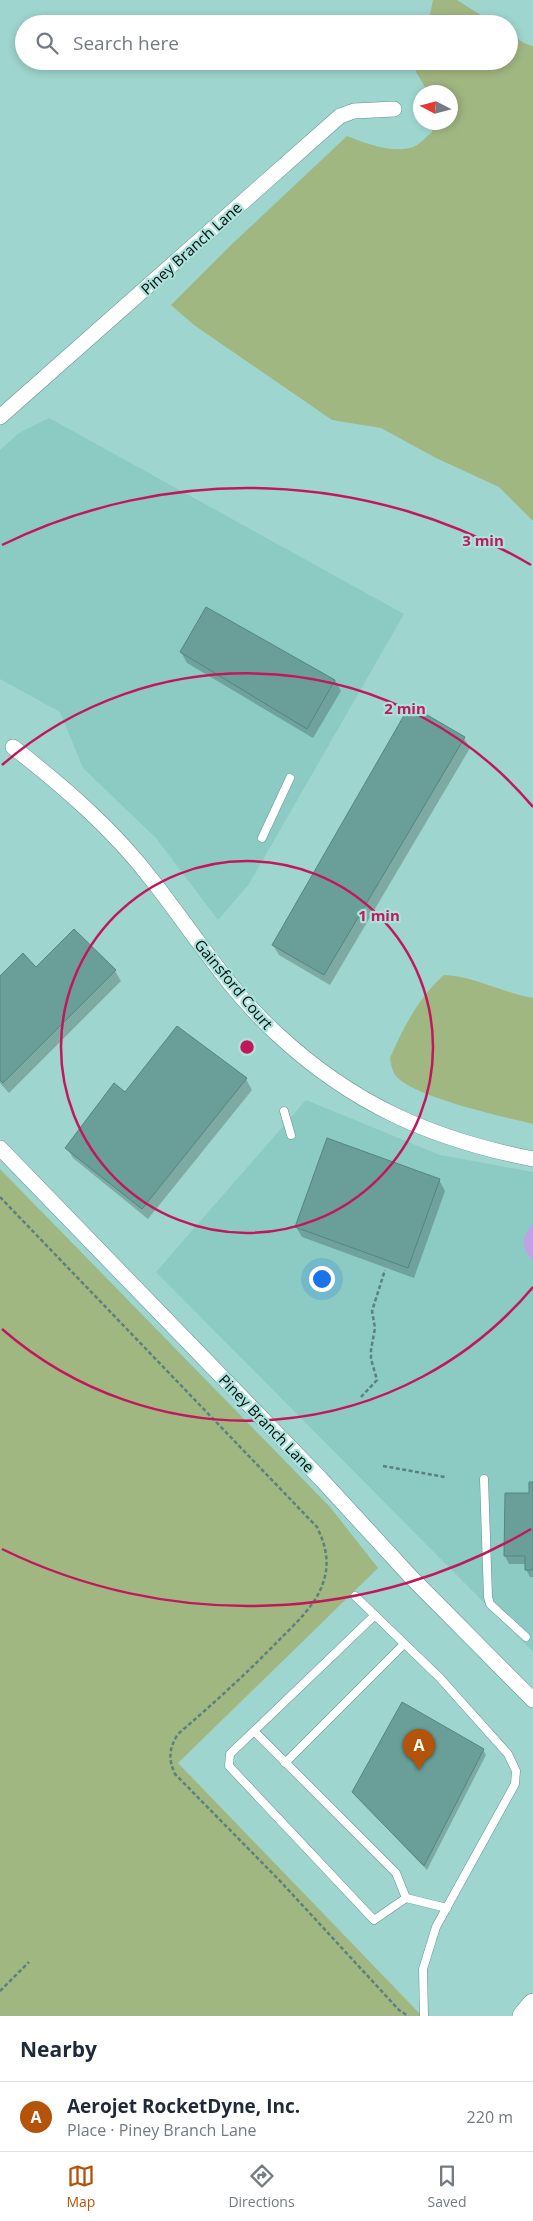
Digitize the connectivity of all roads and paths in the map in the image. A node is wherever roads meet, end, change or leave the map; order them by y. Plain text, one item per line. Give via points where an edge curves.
1 (394, 109) dead end
2 (0, 417) edge
3 (13, 747) dead end
4 (290, 778) dead end
5 (262, 838) dead end
6 (284, 1111) dead end
7 (291, 1135) dead end
8 (0, 1148) edge
9 (533, 1159) edge
10 (0, 1197) edge
11 (385, 1270) dead end
12 (361, 1397) dead end
13 (383, 1466) dead end
14 (445, 1477) dead end
15 (484, 1479) dead end
16 (355, 1596) dead end
17 (375, 1615) junction
18 (526, 1637) dead end
19 (404, 1644) junction
20 (533, 1700) edge
21 (254, 1731) junction
22 (285, 1762) junction
23 (406, 1898) junction
24 (446, 1908) junction
25 (28, 1962) dead end
26 (0, 1991) edge
27 (533, 2004) edge
28 (408, 2016) edge
29 (424, 2016) edge
30 (523, 2016) edge

1 - 2 street, Piney Branch Lane via 354,111 340,116
3 - 9 street, Gainsford Court via 83,805 124,846 214,965 276,1033 305,1058 347,1089 394,1116 479,1147
4 - 5 lane
6 - 7 lane
8 - 20 street, Piney Branch Lane
10 - 28 path via 317,1527 324,1541 327,1556 323,1584 316,1598 263,1657 178,1734 172,1743 170,1764 175,1774
11 - 12 path via 372,1311 375,1328 370,1350 377,1380
13 - 14 path
15 - 18 lane via 488,1597 490,1604
16 - 17 lane
17 - 19 lane
17 - 21 lane
19 - 22 lane
19 - 24 lane via 440,1678 508,1754 516,1771 515,1784
21 - 22 lane
21 - 23 lane via 230,1754 229,1766 374,1920
22 - 23 lane via 396,1873
23 - 24 lane
24 - 29 lane via 436,1927 423,1969
25 - 26 path
27 - 30 main road

